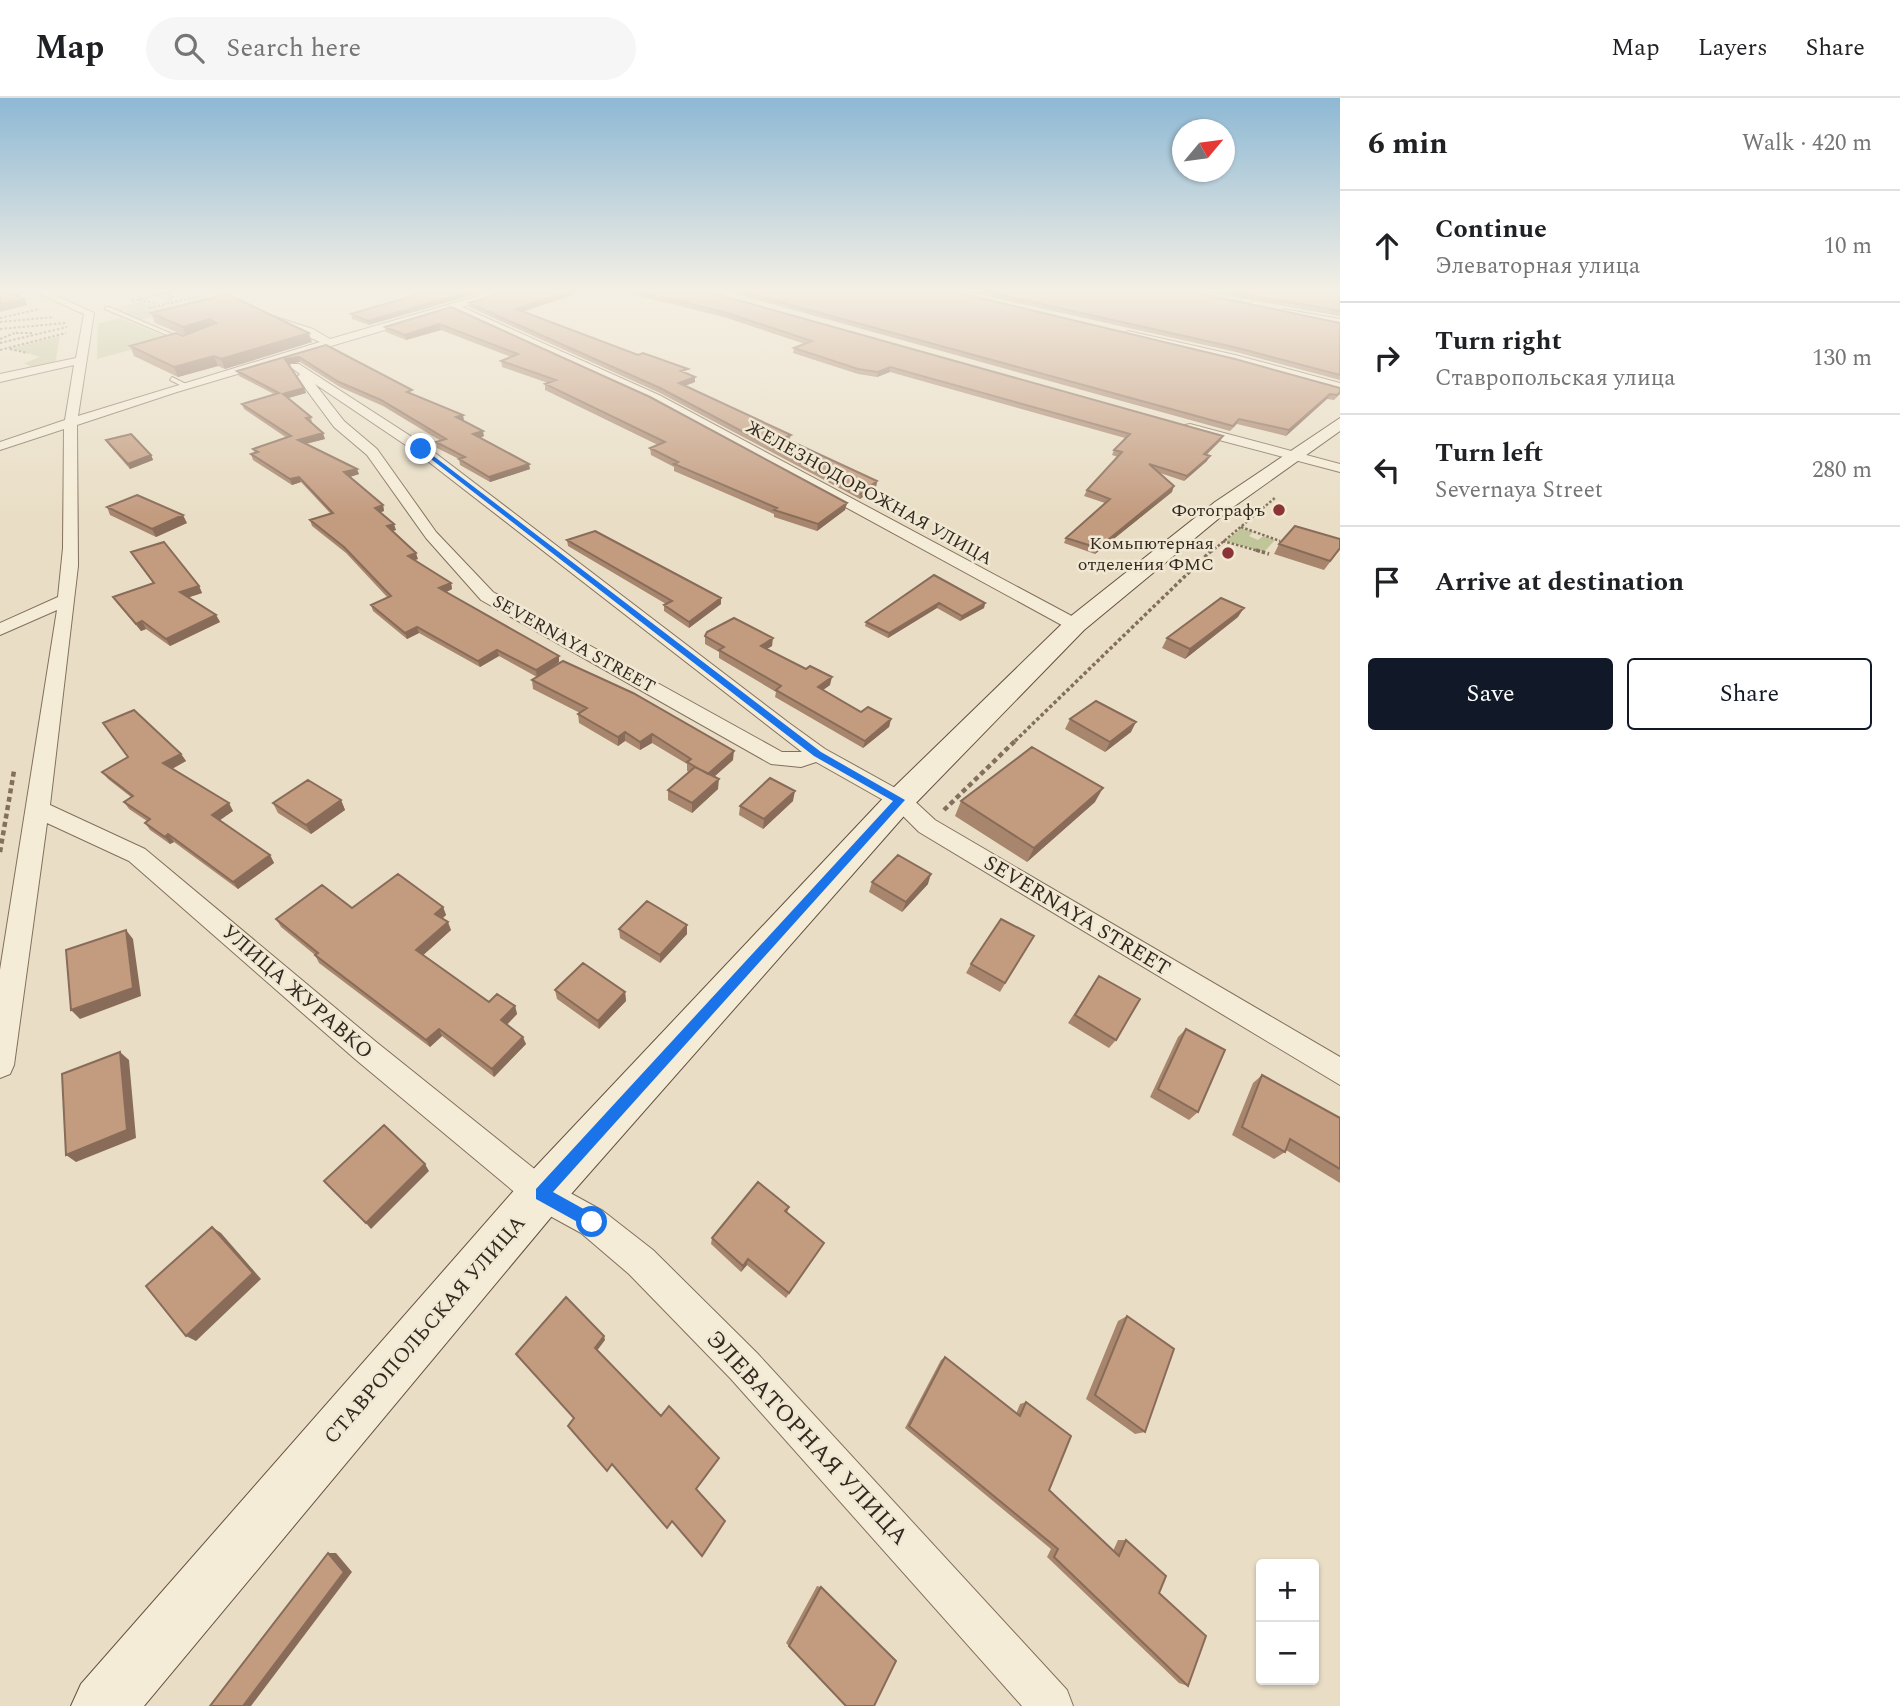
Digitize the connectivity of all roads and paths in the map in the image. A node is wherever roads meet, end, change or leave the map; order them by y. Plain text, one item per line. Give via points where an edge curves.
1 (54, 366) edge
2 (81, 366) edge
3 (271, 366) edge
4 (292, 366) edge
5 (295, 366) edge
6 (584, 366) edge
7 (1264, 366) edge
8 (0, 378) edge
9 (172, 379) edge
10 (184, 386) junction
11 (1340, 387) edge
12 (71, 421) junction
13 (1173, 423) edge
14 (1340, 423) edge
15 (0, 446) edge
16 (1306, 460) junction
17 (1340, 468) edge
18 (1240, 526) junction
19 (1223, 540) junction
20 (1280, 541) edge
21 (1269, 554) dead end
22 (65, 600) junction
23 (1076, 625) junction
24 (0, 630) edge
25 (818, 754) junction
26 (40, 810) junction
27 (913, 813) junction
28 (0, 1065) edge
29 (1340, 1072) edge
30 (541, 1194) junction
31 (103, 1706) edge
32 (1051, 1706) edge

1 - 8 street
2 - 12 street
3 - 10 street
4 - 25 street, SEVERNAYA STREET via 339,424 372,452 431,535 487,596 778,759 801,760
5 - 25 street, SEVERNAYA STREET via 421,449
6 - 23 street, ЖЕЛЕЗНОДОРОЖНАЯ УЛИЦА via 655,398
7 - 11 street
9 - 10 lane
10 - 12 street
12 - 15 street
12 - 22 street via 74,513
13 - 16 street
14 - 16 street, СТАВРОПОЛЬСКАЯ УЛИЦА
16 - 17 street
16 - 18 path
16 - 23 street, СТАВРОПОЛЬСКАЯ УЛИЦА via 1222,506
18 - 19 path
18 - 20 path
19 - 21 path
19 - 27 path
22 - 24 street
22 - 26 street
23 - 27 street, СТАВРОПОЛЬСКАЯ УЛИЦА
25 - 27 street, SEVERNAYA STREET
26 - 28 street via 16,940
26 - 30 street, УЛИЦА ЖУРАВКО via 138,855
27 - 29 street, SEVERNAYA STREET
27 - 30 street, СТАВРОПОЛЬСКАЯ УЛИЦА
30 - 31 street, СТАВРОПОЛЬСКАЯ УЛИЦА
30 - 32 street, ЭЛЕВАТОРНАЯ УЛИЦА via 592,1222 641,1262 744,1366

